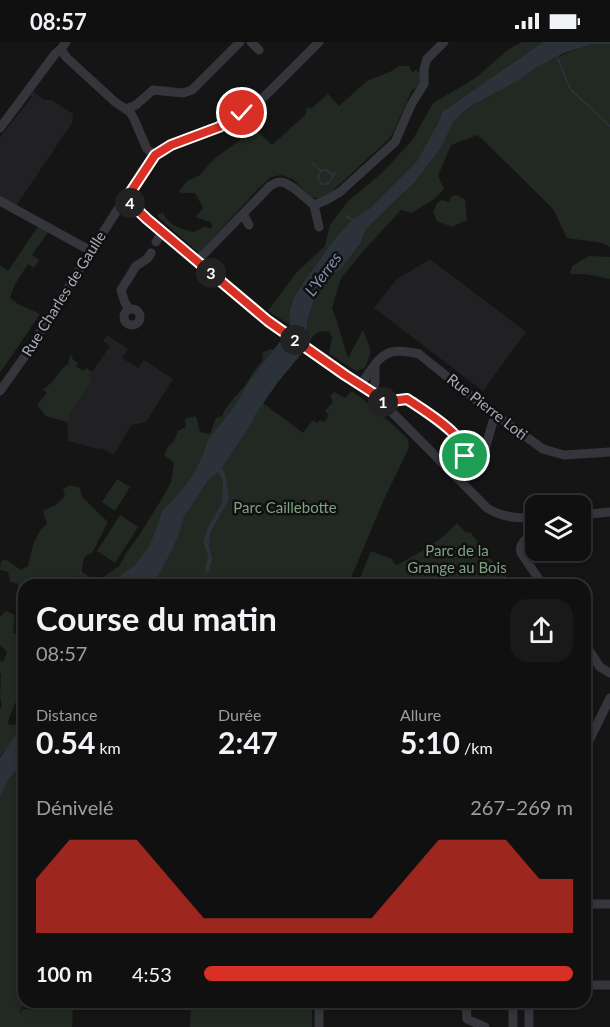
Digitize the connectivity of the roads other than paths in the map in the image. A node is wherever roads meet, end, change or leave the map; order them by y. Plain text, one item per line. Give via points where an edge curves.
1 (240, 42) edge
2 (251, 42) edge
3 (319, 42) edge
4 (444, 42) edge
5 (64, 46) edge
6 (309, 46) edge
7 (259, 50) dead end
8 (126, 109) junction
9 (0, 128) edge
10 (155, 155) junction
11 (126, 199) junction
12 (0, 201) edge
13 (314, 205) junction
14 (243, 214) junction
15 (249, 225) dead end
16 (319, 227) dead end
17 (162, 232) junction
18 (156, 242) dead end
19 (92, 251) junction
20 (151, 253) dead end
21 (197, 261) junction
22 (129, 309) dead end
23 (375, 366) junction
24 (360, 385) junction
25 (0, 392) edge
26 (373, 393) junction
27 (383, 402) junction
28 (495, 414) junction
29 (610, 453) edge
30 (610, 512) edge
31 (591, 514) edge
32 (525, 518) edge
33 (525, 540) edge
34 (525, 559) edge
35 (526, 561) edge
36 (539, 579) edge
37 (591, 653) edge
38 (610, 673) edge
39 (610, 698) edge
40 (591, 737) edge
41 (591, 904) edge
42 (610, 904) edge
43 (591, 985) edge
44 (610, 985) edge
45 (319, 1008) edge
46 (466, 1008) edge
47 (513, 1008) edge
48 (529, 1008) edge
49 (319, 1027) edge
50 (485, 1027) edge
51 (513, 1027) edge
52 (529, 1027) edge

1 - 8 street via 192,90 153,90
2 - 7 street
3 - 6 street, Rue Charles de Gaulle
4 - 13 street via 427,58 424,84 395,142 340,192
5 - 8 street via 66,57
5 - 9 street
6 - 10 street, Rue Charles de Gaulle via 264,97 242,113
8 - 10 street via 147,149
10 - 11 street, Rue Charles de Gaulle
11 - 17 street
11 - 19 street, Rue Charles de Gaulle
12 - 19 street
13 - 14 street via 283,181 270,186
13 - 16 street
14 - 15 street
14 - 21 street
17 - 18 street
17 - 21 street
19 - 25 street, Rue Charles de Gaulle
20 - 22 street via 122,286
21 - 24 street via 281,330
23 - 24 street, Rue Pierre Loti
23 - 26 street
23 - 28 street, Rue Pierre Loti via 394,350 419,354
24 - 26 street
26 - 27 street
27 - 28 street via 407,399 455,436 465,456 472,459 479,458 486,446
27 - 32 street via 488,508
28 - 29 street, Rue Pierre Loti via 550,452 572,456
30 - 31 street
33 - 34 street via 519,549
35 - 36 street
37 - 38 street via 600,667
39 - 40 street
41 - 42 street
43 - 44 street
45 - 49 street
46 - 50 street via 467,1019
47 - 51 street
48 - 52 street

